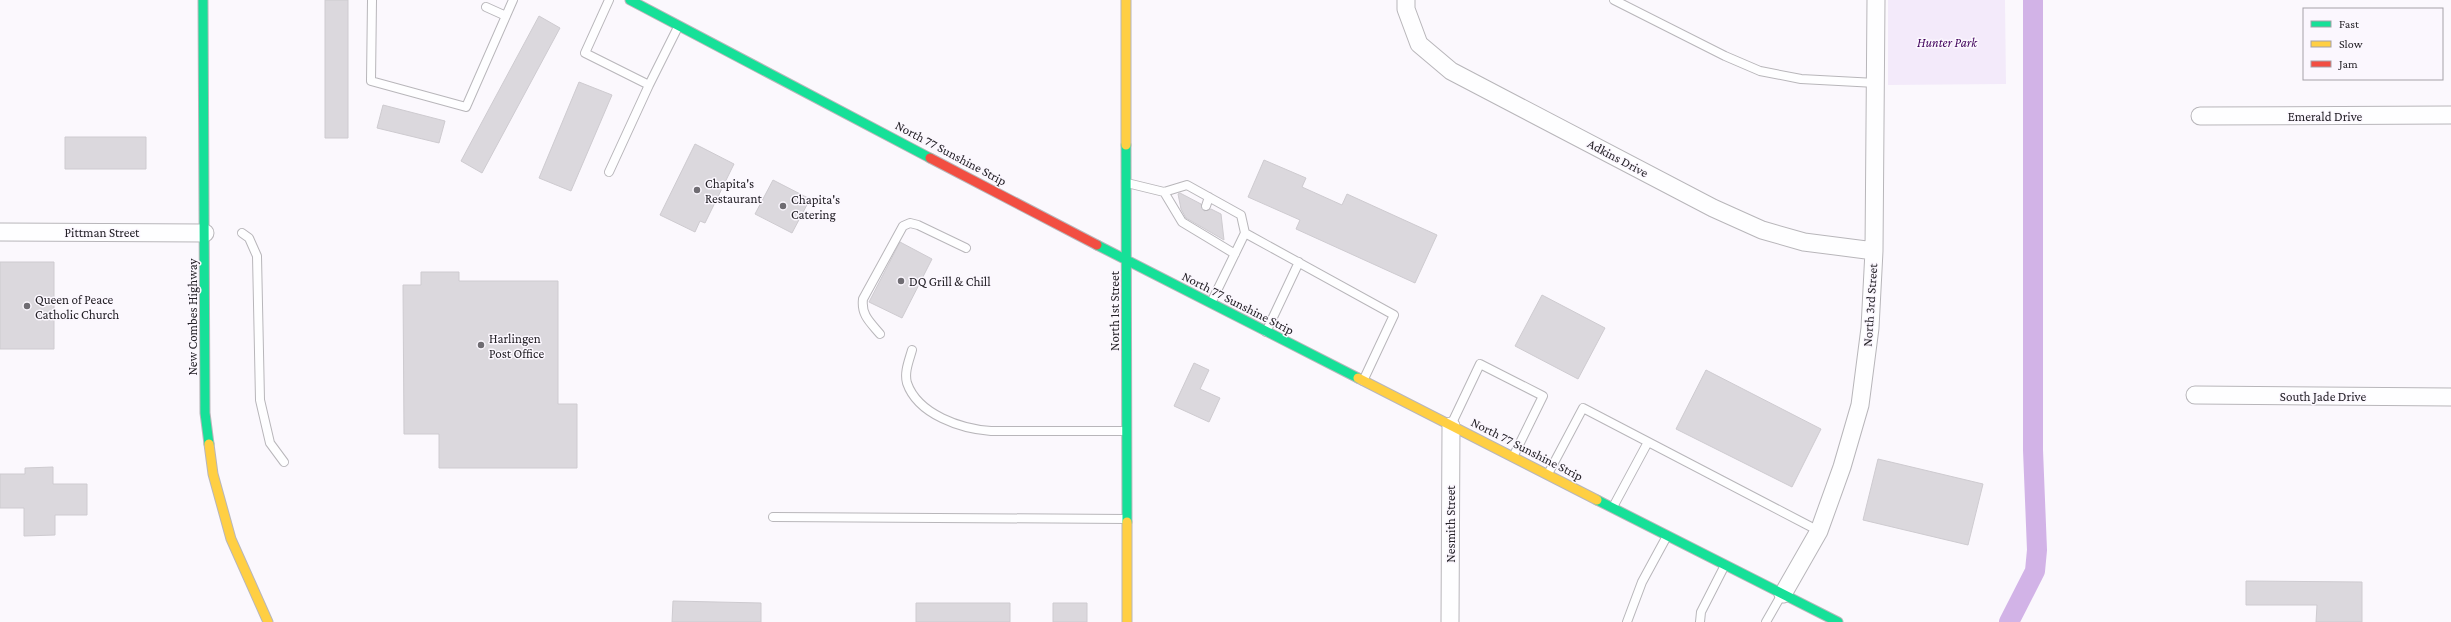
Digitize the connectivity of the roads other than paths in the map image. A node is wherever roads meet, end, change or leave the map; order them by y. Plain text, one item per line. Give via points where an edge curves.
1 (203, 0) edge
2 (372, 0) edge
3 (514, 0) edge
4 (609, 0) edge
5 (630, 0) edge
6 (1126, 0) edge
7 (1406, 0) edge
8 (1614, 0) edge
9 (1876, 0) edge
10 (486, 7) dead end
11 (506, 16) junction
12 (679, 25) junction
13 (1876, 83) junction
14 (649, 85) junction
15 (2451, 115) edge
16 (2200, 116) dead end
17 (609, 172) dead end
18 (1126, 183) junction
19 (1164, 192) junction
20 (1209, 197) junction
21 (1206, 206) dead end
22 (0, 232) edge
23 (205, 233) junction
24 (242, 233) dead end
25 (1245, 233) junction
26 (966, 248) dead end
27 (1874, 251) junction
28 (1236, 254) junction
29 (1127, 261) junction
30 (1299, 262) junction
31 (1211, 304) junction
32 (1266, 332) junction
33 (880, 334) dead end
34 (912, 350) dead end
35 (1363, 381) junction
36 (2195, 395) dead end
37 (2451, 397) edge
38 (1451, 426) junction
39 (1127, 431) junction
40 (1648, 442) junction
41 (1512, 457) junction
42 (284, 462) dead end
43 (1547, 474) junction
44 (1613, 508) junction
45 (773, 517) dead end
46 (1127, 519) junction
47 (1819, 532) junction
48 (1668, 535) junction
49 (1725, 565) junction
50 (1783, 594) junction
51 (268, 622) edge
52 (1127, 622) edge
53 (1450, 622) edge
54 (1627, 622) edge
55 (1700, 622) edge
56 (1766, 622) edge
57 (1838, 622) edge

1 - 23 main road, New Combes Highway
2 - 11 lane via 371,81 466,107
3 - 11 lane
4 - 14 lane via 585,53
5 - 12 main road, North 77 Sunshine Strip
6 - 18 main road, North 1st Street
7 - 27 street, Adkins Drive via 1406,9 1419,44 1451,71 1713,208 1762,230 1820,245
8 - 13 lane via 1725,56 1760,70 1801,79
9 - 13 street, North 3rd Street
10 - 11 lane
12 - 14 lane
12 - 29 main road, North 77 Sunshine Strip
13 - 27 street, North 3rd Street
14 - 17 lane
15 - 16 street, Emerald Drive
18 - 19 lane
18 - 29 main road, North 1st Street
19 - 20 lane via 1187,185
19 - 28 lane via 1182,222
20 - 21 lane
20 - 25 lane via 1241,215
22 - 23 street, Pittman Street
23 - 51 main road, New Combes Highway via 205,413 214,474 231,539
24 - 42 lane via 249,238 257,256 259,384 263,419 270,443
25 - 28 lane
25 - 30 lane
26 - 33 lane via 918,225 910,223 903,226 863,299 865,317
27 - 47 street, North 3rd Street via 1870,328 1860,405
28 - 31 lane
29 - 31 main road, North 77 Sunshine Strip
29 - 39 main road, North 1st Street
30 - 32 lane
30 - 35 lane via 1394,314
31 - 32 main road, North 77 Sunshine Strip
32 - 35 main road, North 77 Sunshine Strip
34 - 39 lane via 906,371 907,382 913,395 939,416 957,424 974,430 991,431
35 - 38 main road, North 77 Sunshine Strip
36 - 37 street, South Jade Drive
38 - 41 main road, North 77 Sunshine Strip
38 - 41 lane via 1480,364 1542,396
38 - 53 street, Nesmith Street
39 - 46 main road, North 1st Street
40 - 43 lane via 1583,408
40 - 44 lane
40 - 47 lane
41 - 43 main road, North 77 Sunshine Strip
43 - 44 main road, North 77 Sunshine Strip
44 - 48 main road, North 77 Sunshine Strip
45 - 46 lane
46 - 52 main road, North 1st Street
47 - 50 street, North 3rd Street
48 - 49 main road, North 77 Sunshine Strip
48 - 54 lane via 1642,582
49 - 50 main road, North 77 Sunshine Strip
49 - 55 lane via 1701,612
50 - 56 lane
50 - 57 main road, North 77 Sunshine Strip

